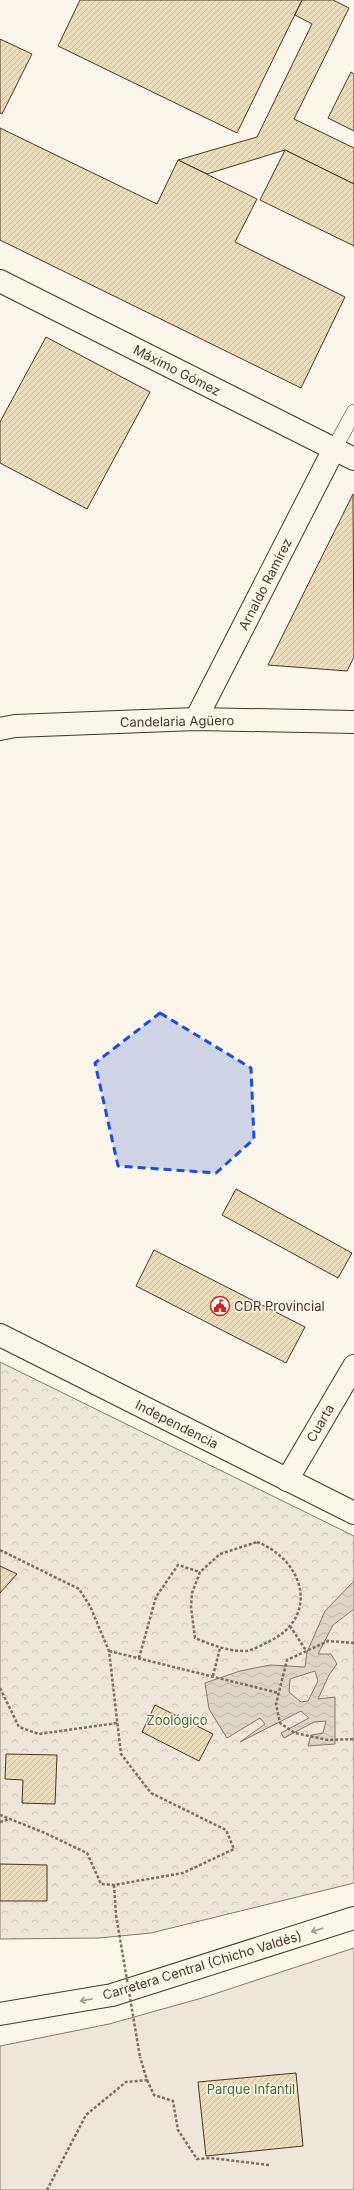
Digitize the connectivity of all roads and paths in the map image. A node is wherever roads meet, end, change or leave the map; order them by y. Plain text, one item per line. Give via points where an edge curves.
1 (0, 281) edge
2 (354, 412) edge
3 (334, 449) junction
4 (354, 458) edge
5 (196, 719) junction
6 (354, 722) edge
7 (0, 729) edge
8 (0, 1335) edge
9 (354, 1366) edge
10 (287, 1480) junction
11 (354, 1514) edge
12 (0, 1550) edge
13 (200, 1572) junction
14 (290, 1626) junction
15 (354, 1643) edge
16 (220, 1648) junction
17 (109, 1651) junction
18 (307, 1652) junction
19 (139, 1658) junction
20 (213, 1676) junction
21 (0, 1688) edge
22 (279, 1693) junction
23 (117, 1723) junction
24 (354, 1739) edge
25 (0, 1815) edge
26 (10, 1819) junction
27 (0, 1822) edge
28 (114, 1885) junction
29 (354, 1918) edge
30 (0, 2014) edge
31 (146, 2080) junction
32 (269, 2165) dead end
33 (47, 2190) edge

1 - 3 street, Máximo Gómez
2 - 3 lane
3 - 4 street, Máximo Gómez
3 - 5 street, Arnaldo Ramírez
5 - 6 street, Candelaria Agüero
5 - 7 street, Candelaria Agüero via 16,726
8 - 10 street, Independencia
9 - 10 street, Cuarta
10 - 11 street, Independencia
12 - 17 path via 79,1589 90,1606
13 - 14 path via 220,1554 257,1542 273,1548 296,1573 302,1593 300,1611
13 - 16 path via 192,1600 195,1638
13 - 19 path via 178,1565 156,1597
14 - 16 path via 277,1638 247,1651
14 - 18 path
15 - 18 path via 328,1641
16 - 20 path
17 - 19 path
17 - 23 path
18 - 22 path via 287,1660
19 - 20 path
20 - 22 path
21 - 23 path via 19,1727 39,1734
22 - 24 path via 276,1704 280,1723 295,1733 328,1740
23 - 28 path via 120,1754 151,1793 226,1830 234,1849 183,1873
25 - 26 path
26 - 27 path
26 - 28 path via 87,1853 101,1884
28 - 31 path, bridge via 116,1915
29 -> 30 street, Carretera Central (Chicho Valdés) via 112,1995
31 - 32 path via 154,2095 173,2101 178,2130 197,2158
31 - 33 path via 126,2082 86,2115

